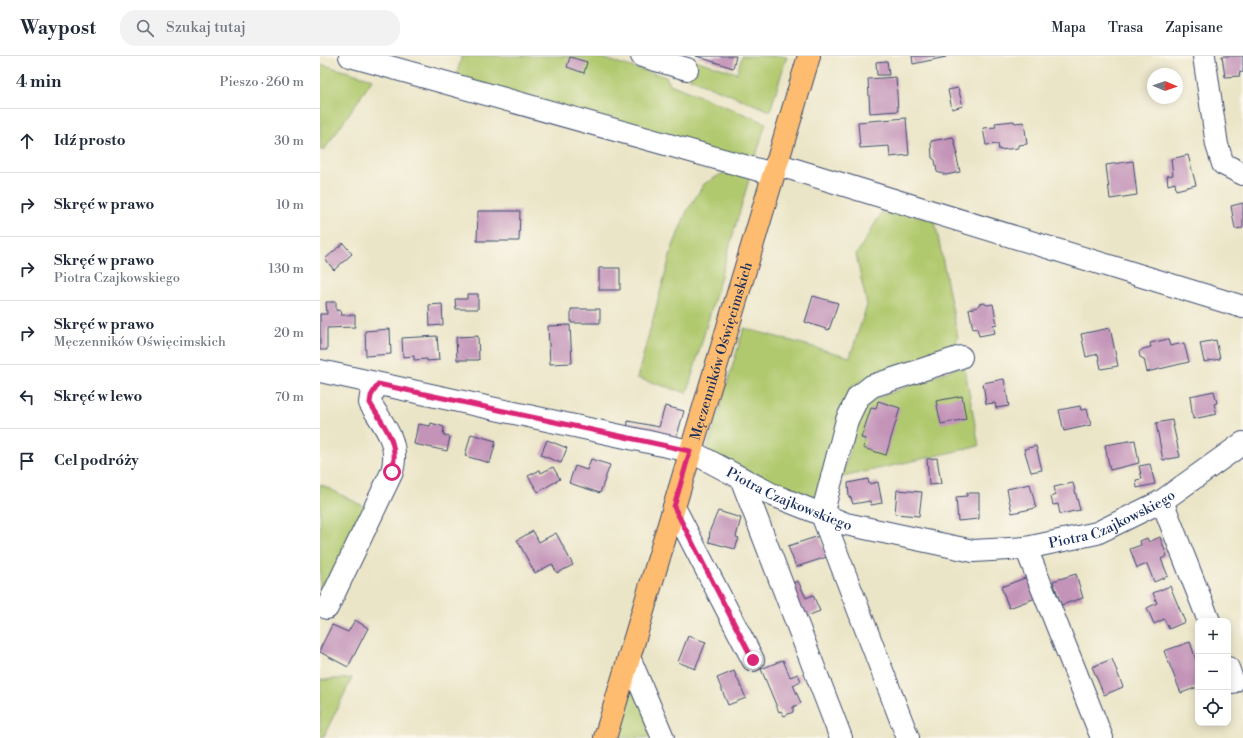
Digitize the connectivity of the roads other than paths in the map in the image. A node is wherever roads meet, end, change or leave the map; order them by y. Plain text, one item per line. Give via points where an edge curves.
1 (350, 56) edge
2 (642, 56) edge
3 (809, 56) edge
4 (1204, 56) edge
5 (687, 69) dead end
6 (775, 169) junction
7 (1243, 174) edge
8 (1243, 307) edge
9 (961, 357) dead end
10 (320, 371) edge
11 (378, 384) junction
12 (1243, 443) edge
13 (690, 451) junction
14 (741, 478) junction
15 (1162, 501) junction
16 (674, 507) junction
17 (822, 514) junction
18 (1026, 548) junction
19 (327, 608) dead end
20 (1208, 618) edge
21 (629, 657) junction
22 (753, 660) dead end
23 (605, 738) edge
24 (663, 738) edge
25 (841, 738) edge
26 (908, 738) edge
27 (1102, 738) edge

1 - 6 street
2 - 5 street
3 - 6 main road, Męczenników Oświęcimskich
4 - 7 street via 1217,145 1223,164
6 - 8 street
6 - 13 main road, Męczenników Oświęcimskich
9 - 17 street via 872,386 858,397 847,420
10 - 11 street, Piotra Czajkowskiego
11 - 13 street, Piotra Czajkowskiego
11 - 19 street via 370,403 393,442 395,462
12 - 15 street, Piotra Czajkowskiego
13 - 14 street, Piotra Czajkowskiego
13 - 16 main road, Męczenników Oświęcimskich
14 - 17 street, Piotra Czajkowskiego via 773,495
14 - 25 street
15 - 18 street, Piotra Czajkowskiego via 1097,533
15 - 20 street
16 - 21 main road, Męczenników Oświęcimskich
16 - 22 street
17 - 18 street, Piotra Czajkowskiego via 846,524 973,551
17 - 26 street
18 - 27 street
21 - 23 main road, Męczenników Oświęcimskich
21 - 24 street

